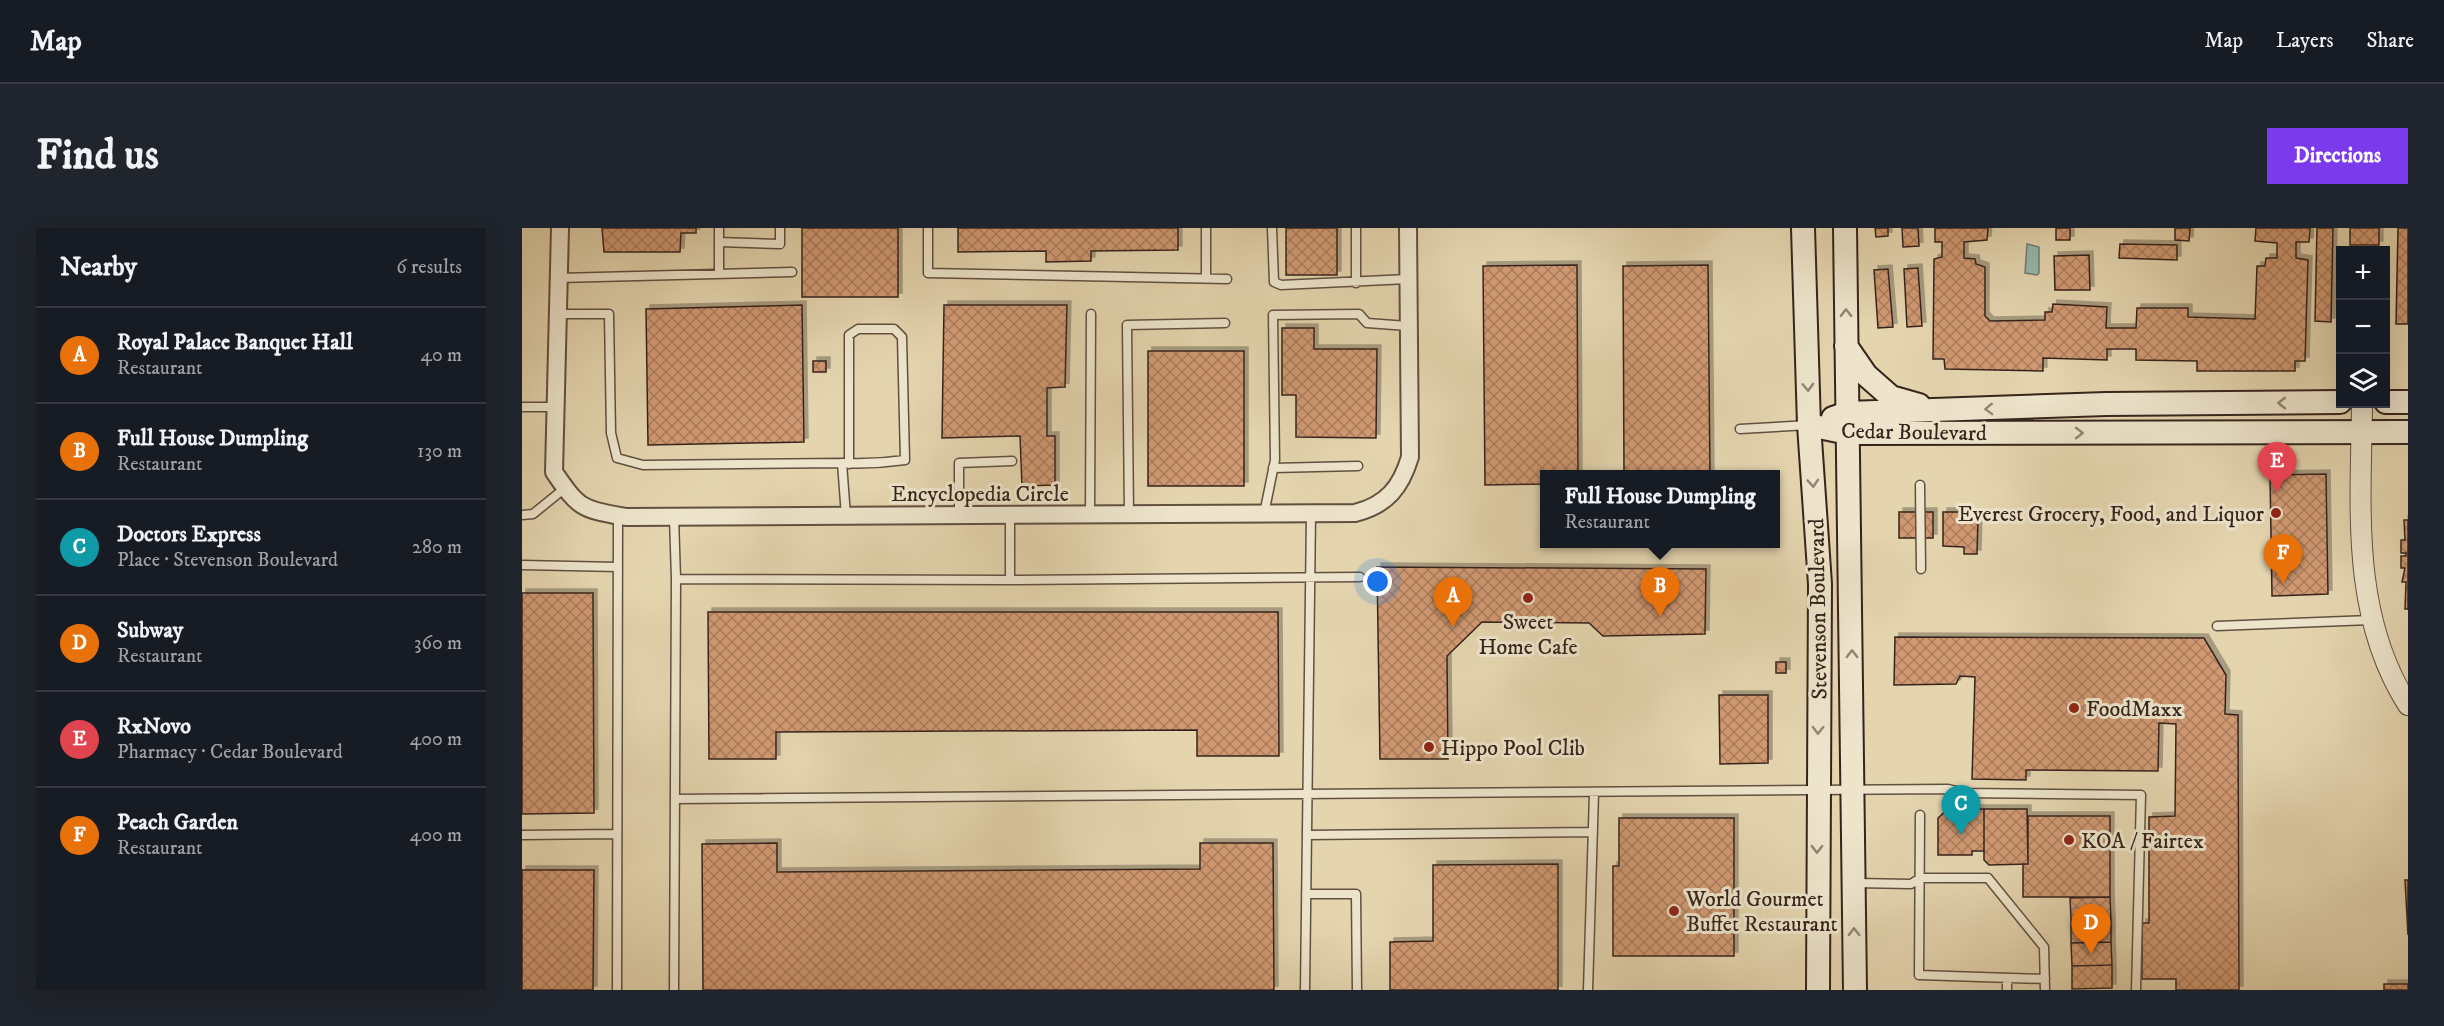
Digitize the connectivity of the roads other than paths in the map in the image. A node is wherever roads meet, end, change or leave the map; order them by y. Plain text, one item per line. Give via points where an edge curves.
1 (560, 228) edge
2 (719, 228) edge
3 (780, 228) edge
4 (928, 228) edge
5 (1206, 228) edge
6 (1272, 228) edge
7 (1356, 228) edge
8 (1408, 228) edge
9 (1803, 228) edge
10 (1845, 228) edge
11 (719, 242) junction
12 (792, 272) dead end
13 (719, 274) junction
14 (559, 278) junction
15 (1206, 278) junction
16 (1227, 279) dead end
17 (1408, 279) junction
18 (1356, 283) junction
19 (558, 314) junction
20 (1091, 314) dead end
21 (1225, 323) dead end
22 (1408, 326) junction
23 (1846, 346) junction
24 (2336, 402) edge
25 (2390, 402) edge
26 (2408, 402) edge
27 (522, 407) edge
28 (556, 407) junction
29 (2362, 408) edge
30 (1938, 411) junction
31 (1848, 423) junction
32 (1809, 425) junction
33 (1740, 429) dead end
34 (2362, 432) junction
35 (2408, 432) edge
36 (1012, 461) dead end
37 (845, 464) junction
38 (1358, 466) dead end
39 (1273, 468) junction
40 (1920, 485) dead end
41 (565, 488) junction
42 (1311, 513) junction
43 (1129, 514) junction
44 (1264, 514) junction
45 (522, 515) edge
46 (959, 515) junction
47 (1010, 515) junction
48 (1090, 515) junction
49 (618, 516) junction
50 (846, 516) junction
51 (674, 517) junction
52 (522, 565) edge
53 (618, 567) junction
54 (1921, 569) dead end
55 (1360, 577) dead end
56 (1310, 578) junction
57 (675, 579) junction
58 (1010, 580) junction
59 (2371, 620) junction
60 (2217, 626) dead end
61 (2408, 705) edge
62 (1817, 790) junction
63 (1852, 790) junction
64 (1593, 793) junction
65 (1307, 796) junction
66 (675, 799) junction
67 (1920, 816) dead end
68 (1593, 832) junction
69 (617, 834) junction
70 (522, 835) edge
71 (1307, 835) junction
72 (1920, 878) junction
73 (1853, 883) junction
74 (1306, 894) junction
75 (2007, 978) junction
76 (2045, 979) junction
77 (617, 990) edge
78 (674, 990) edge
79 (1305, 990) edge
80 (1357, 990) edge
81 (1588, 990) edge
82 (1818, 990) edge
83 (1855, 990) edge
84 (2007, 990) edge
85 (2045, 990) edge
86 (2136, 990) edge

1 - 14 street, Encyclopedia Circle
2 - 11 lane
3 - 11 lane via 780,244
4 - 15 lane via 928,273
5 - 15 lane
6 - 18 lane via 1274,282
7 - 18 lane
8 - 17 street, Encyclopedia Circle
9 -> 32 main road, Stevenson Boulevard
23 -> 10 main road, Stevenson Boulevard
11 - 13 lane
12 - 13 lane
13 - 14 lane
14 - 19 street, Encyclopedia Circle
15 - 16 lane
17 - 18 lane
17 - 22 street, Encyclopedia Circle
19 - 28 street, Encyclopedia Circle
19 - 37 lane via 609,314 611,433 616,458 643,465
20 - 48 lane
21 - 43 lane via 1127,324
22 - 39 lane via 1368,323 1359,314 1273,315
22 - 42 street, Encyclopedia Circle via 1410,457 1404,478 1391,496 1373,508 1355,513
23 - 30 main road via 1866,375 1891,397
23 - 31 main road, Stevenson Boulevard
24 -> 30 main road, Cedar Boulevard via 2106,404
25 - 26 main road
27 - 28 lane
28 - 41 street, Encyclopedia Circle via 554,472
29 - 34 street
30 - 31 main road, Cedar Boulevard
31 - 32 main road, Cedar Boulevard
31 -> 34 main road, Cedar Boulevard
63 -> 31 main road, Stevenson Boulevard
32 - 33 lane
32 -> 62 main road, Stevenson Boulevard via 1820,584
34 - 35 main road, Cedar Boulevard
34 - 59 street via 2363,565
36 - 46 lane via 959,463
37 - 37 lane via 905,460 902,337 894,329 858,329 849,335
37 - 50 lane
38 - 39 lane
39 - 44 lane
40 - 54 lane
41 - 45 lane via 533,514
41 - 49 street, Encyclopedia Circle via 586,509
42 - 44 street, Encyclopedia Circle
42 - 56 lane
43 - 44 street, Encyclopedia Circle
43 - 48 street, Encyclopedia Circle
46 - 47 street, Encyclopedia Circle
46 - 50 street, Encyclopedia Circle
47 - 48 street, Encyclopedia Circle
47 - 58 lane
49 - 51 street, Encyclopedia Circle
49 - 53 lane
50 - 51 street, Encyclopedia Circle
51 - 57 lane
52 - 53 lane
53 - 69 lane
55 - 56 lane
56 - 58 lane
56 - 65 lane
57 - 58 lane
57 - 66 lane
59 - 60 lane
59 - 61 street via 2388,670
62 - 63 lane
62 - 64 lane
62 -> 82 main road, Stevenson Boulevard
63 - 73 main road, Stevenson Boulevard
63 - 86 lane via 2140,795
64 - 65 lane
64 - 68 lane
65 - 66 lane
65 - 71 lane
66 - 78 lane
67 - 72 lane
68 - 71 lane
68 - 81 lane
69 - 70 lane
69 - 77 lane
71 - 74 lane
72 - 73 lane via 1911,884
72 - 75 lane via 1919,975
72 - 76 lane via 1988,878 2044,946
83 -> 73 main road, Stevenson Boulevard
74 - 79 lane
74 - 80 lane via 1356,894
75 - 76 lane
75 - 84 lane
76 - 85 lane

